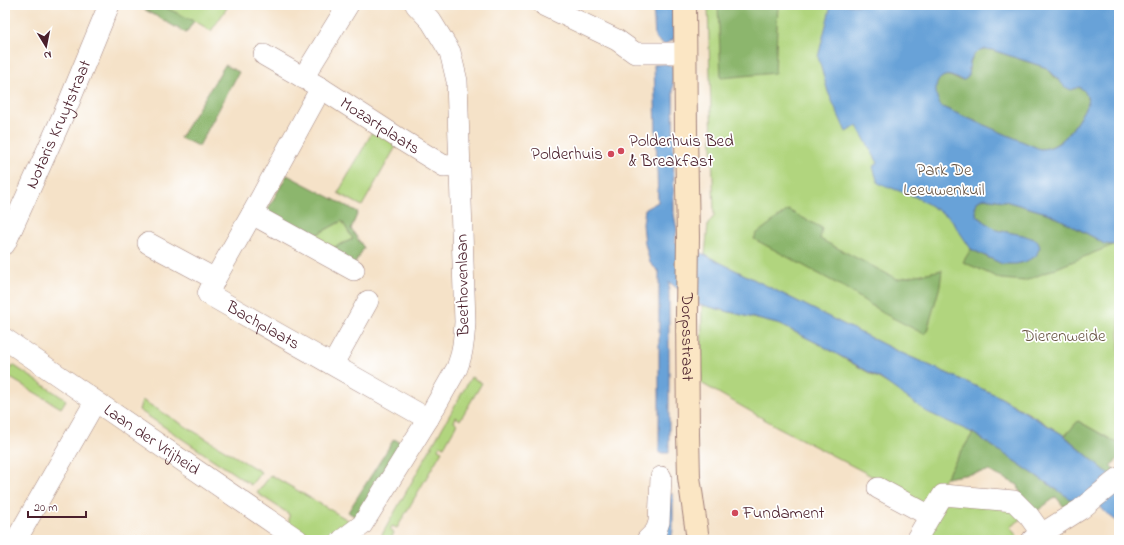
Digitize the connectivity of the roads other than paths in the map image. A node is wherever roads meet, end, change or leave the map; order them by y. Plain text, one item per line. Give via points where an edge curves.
1 (109, 5) edge
2 (348, 5) edge
3 (416, 5) edge
4 (544, 5) edge
5 (685, 5) edge
6 (680, 53) junction
7 (264, 55) dead end
8 (303, 78) junction
9 (317, 96) junction
10 (460, 165) junction
11 (252, 214) junction
12 (148, 243) dead end
13 (5, 244) edge
14 (354, 270) dead end
15 (216, 279) junction
16 (368, 301) dead end
17 (5, 340) edge
18 (333, 364) junction
19 (95, 402) junction
20 (428, 419) junction
21 (661, 476) dead end
22 (1117, 480) edge
23 (878, 488) dead end
24 (930, 516) junction
25 (1036, 537) edge
26 (16, 540) edge
27 (298, 540) edge
28 (342, 540) edge
29 (647, 540) edge
30 (698, 540) edge
31 (916, 540) edge

1 - 13 street, Notaris Kruytstraat via 69,102
2 - 8 street
3 - 10 street, Beethovenlaan via 431,21 450,52 457,81
4 - 6 street via 617,40 635,53
5 - 6 street, Dorpsstraat
6 - 30 street, Dorpsstraat via 686,134 689,477
7 - 8 street, Mozartplaats
8 - 9 street, Mozartplaats
9 - 10 street, Mozartplaats via 400,139 444,166
9 - 11 street, Bachplaats
10 - 20 street, Beethovenlaan via 464,343 457,368
11 - 14 street
11 - 15 street, Bachplaats
12 - 15 street, Bachplaats
15 - 18 street, Bachplaats via 208,294
16 - 18 street
17 - 19 street, Laan der Vrijheid
18 - 20 street, Bachplaats
19 - 26 street
19 - 27 street, Laan der Vrijheid
20 - 28 street, Beethovenlaan via 362,525
21 - 29 street via 659,522 656,531
22 - 25 street via 1081,509
23 - 24 street
24 - 25 street via 943,495 1014,501 1029,516
24 - 31 street

